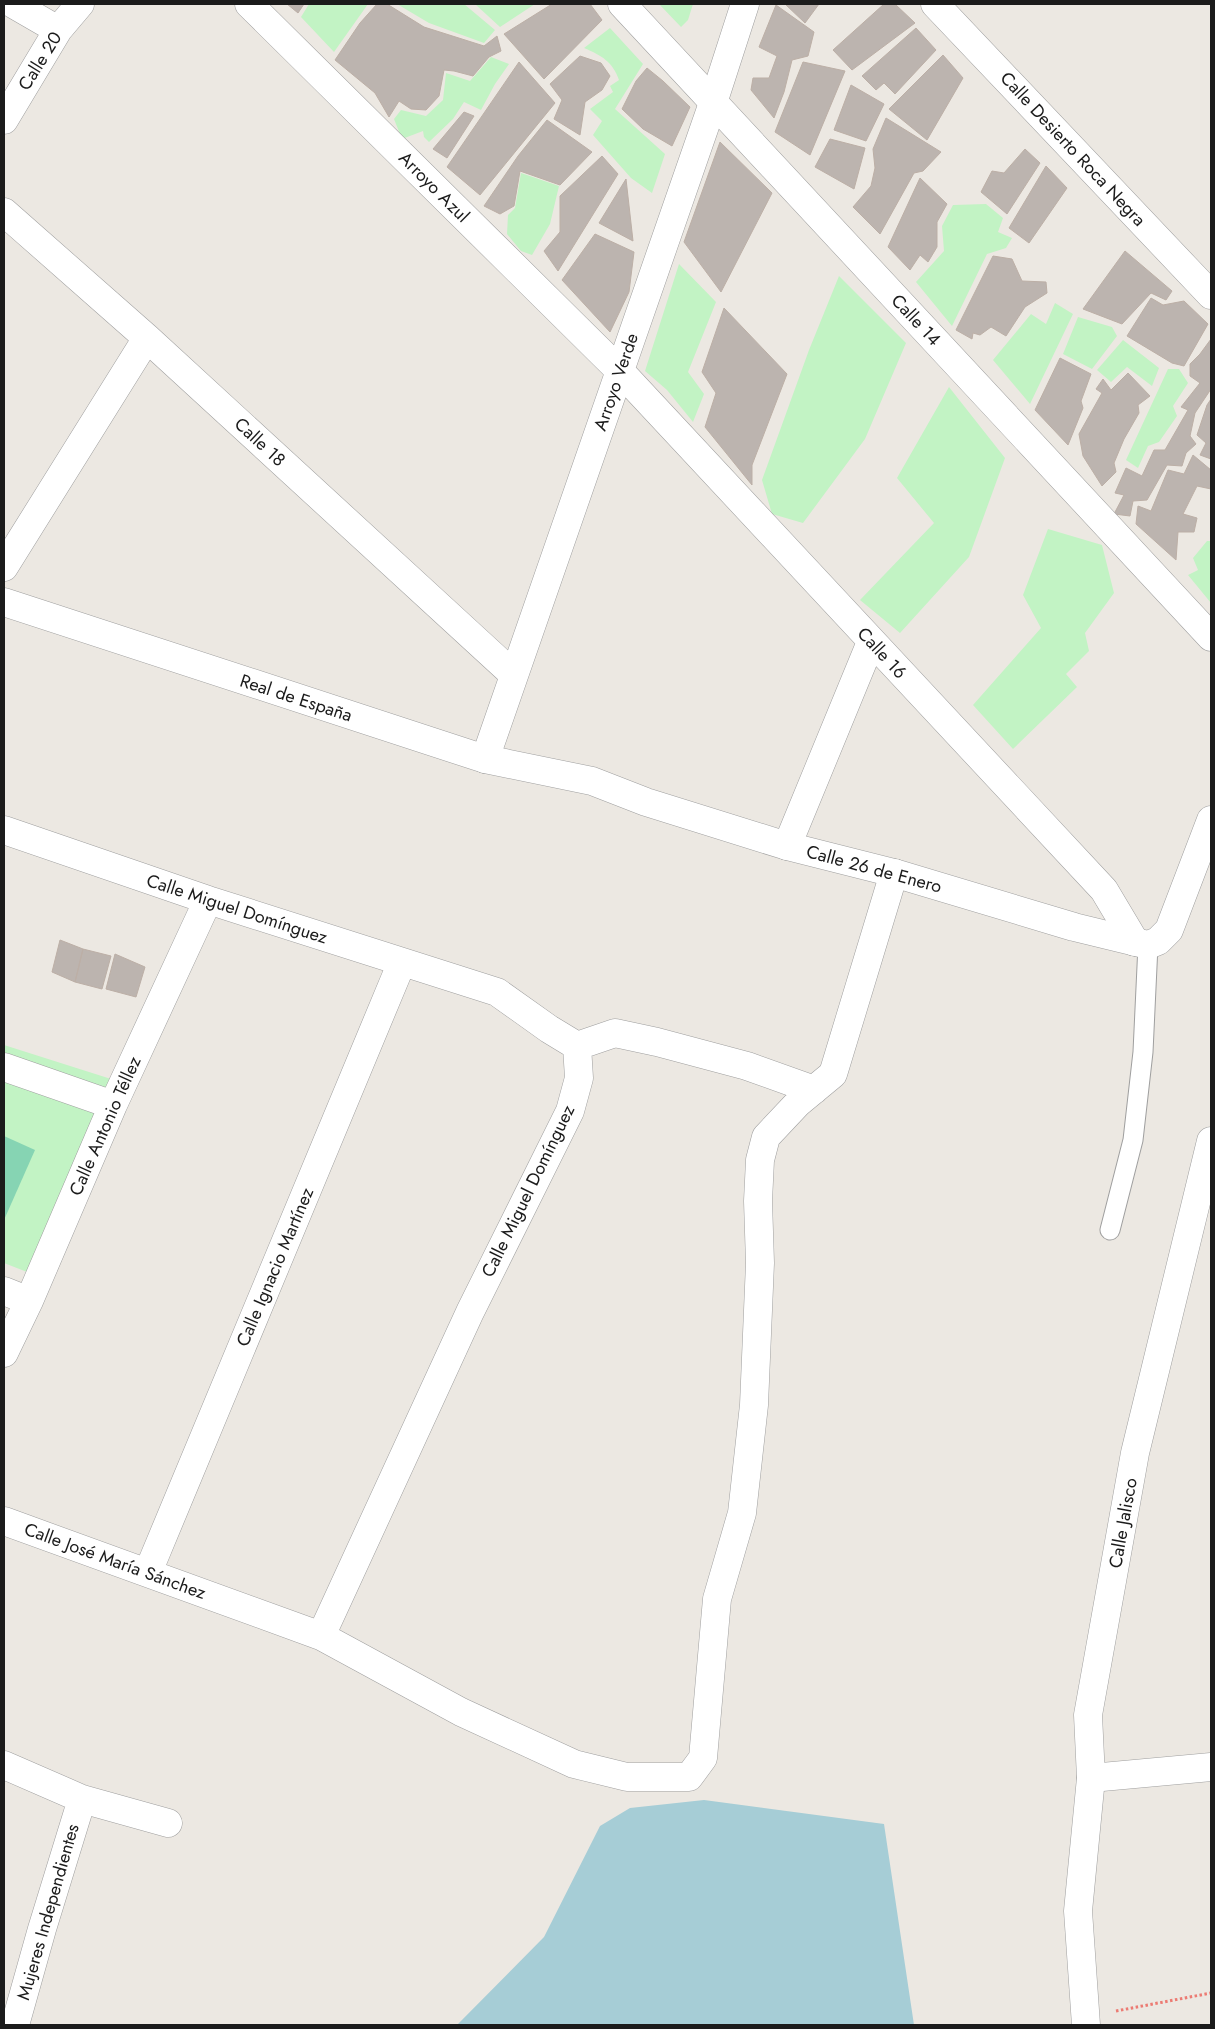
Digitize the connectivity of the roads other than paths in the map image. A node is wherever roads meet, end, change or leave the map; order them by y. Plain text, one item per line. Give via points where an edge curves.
1 (13, 4) edge
2 (80, 4) edge
3 (249, 4) edge
4 (622, 4) edge
5 (745, 4) edge
6 (935, 4) edge
7 (58, 30) junction
8 (713, 103) junction
9 (4, 120) edge
10 (4, 212) edge
11 (1211, 295) edge
12 (147, 338) junction
13 (620, 371) junction
14 (4, 567) edge
15 (4, 602) edge
16 (1211, 636) edge
17 (871, 642) junction
18 (514, 675) junction
19 (485, 759) junction
20 (592, 781) joint
21 (1211, 820) edge
22 (4, 830) edge
23 (787, 846) junction
24 (894, 873) junction
25 (208, 900) junction
26 (1147, 943) junction
27 (402, 962) junction
28 (577, 1046) junction
29 (4, 1067) edge
30 (814, 1090) junction
31 (113, 1105) junction
32 (1211, 1141) edge
33 (1110, 1230) dead end
34 (4, 1291) edge
35 (29, 1301) junction
36 (4, 1353) edge
37 (4, 1520) edge
38 (148, 1572) junction
39 (321, 1636) junction
40 (4, 1765) edge
41 (1211, 1767) edge
42 (1091, 1778) junction
43 (82, 1798) junction
44 (168, 1823) dead end
45 (1085, 2021) edge
46 (16, 2025) edge

1 - 7 street
2 - 7 street, Calle 20
3 - 13 street, Arroyo Azul
4 - 8 street, Calle 14
5 - 8 street, Arroyo Verde
6 - 11 street, Calle Desierto Roca Negra
7 - 9 street, Calle 20
8 - 13 street, Arroyo Verde
8 - 16 street, Calle 14
10 - 12 street, Calle 18
12 - 14 street
12 - 18 street, Calle 18
13 - 17 street, Calle 16
13 - 18 street, Arroyo Verde
15 - 19 street, Real de España
17 - 23 street
17 - 26 street, Calle 16 via 1104,890
18 - 19 street, Arroyo Verde
19 - 20 street, Real de España
20 - 23 street, Calle 26 de Enero via 646,802
21 - 26 street via 1169,930
22 - 25 street, Calle Miguel Domínguez
23 - 24 street, Calle 26 de Enero
24 - 26 street, Calle 26 de Enero via 1074,927
24 - 30 street via 833,1074
25 - 27 street, Calle Miguel Domínguez
25 - 31 street, Calle Antonio Téllez
26 - 33 lane via 1143,1052 1133,1140
27 - 28 street, Calle Miguel Domínguez via 497,992
27 - 38 street, Calle Ignacio Martínez
28 - 30 street via 615,1033 747,1066
28 - 39 street, Calle Miguel Domínguez via 578,1078 570,1111 470,1312
29 - 31 street
30 - 39 street via 766,1137 760,1160 760,1263 754,1405 742,1513 717,1599 703,1758 689,1777 627,1777 574,1764 461,1712
31 - 35 street, Calle Antonio Téllez
32 - 42 street, Calle Jalisco via 1135,1453 1088,1715
34 - 35 street
35 - 36 street, Calle Antonio Téllez
37 - 38 street, Calle José María Sánchez
38 - 39 street, Calle José María Sánchez
40 - 43 street
41 - 42 street
42 - 45 street, Calle Jalisco via 1078,1910
43 - 44 street
43 - 46 street, Mujeres Independientes

